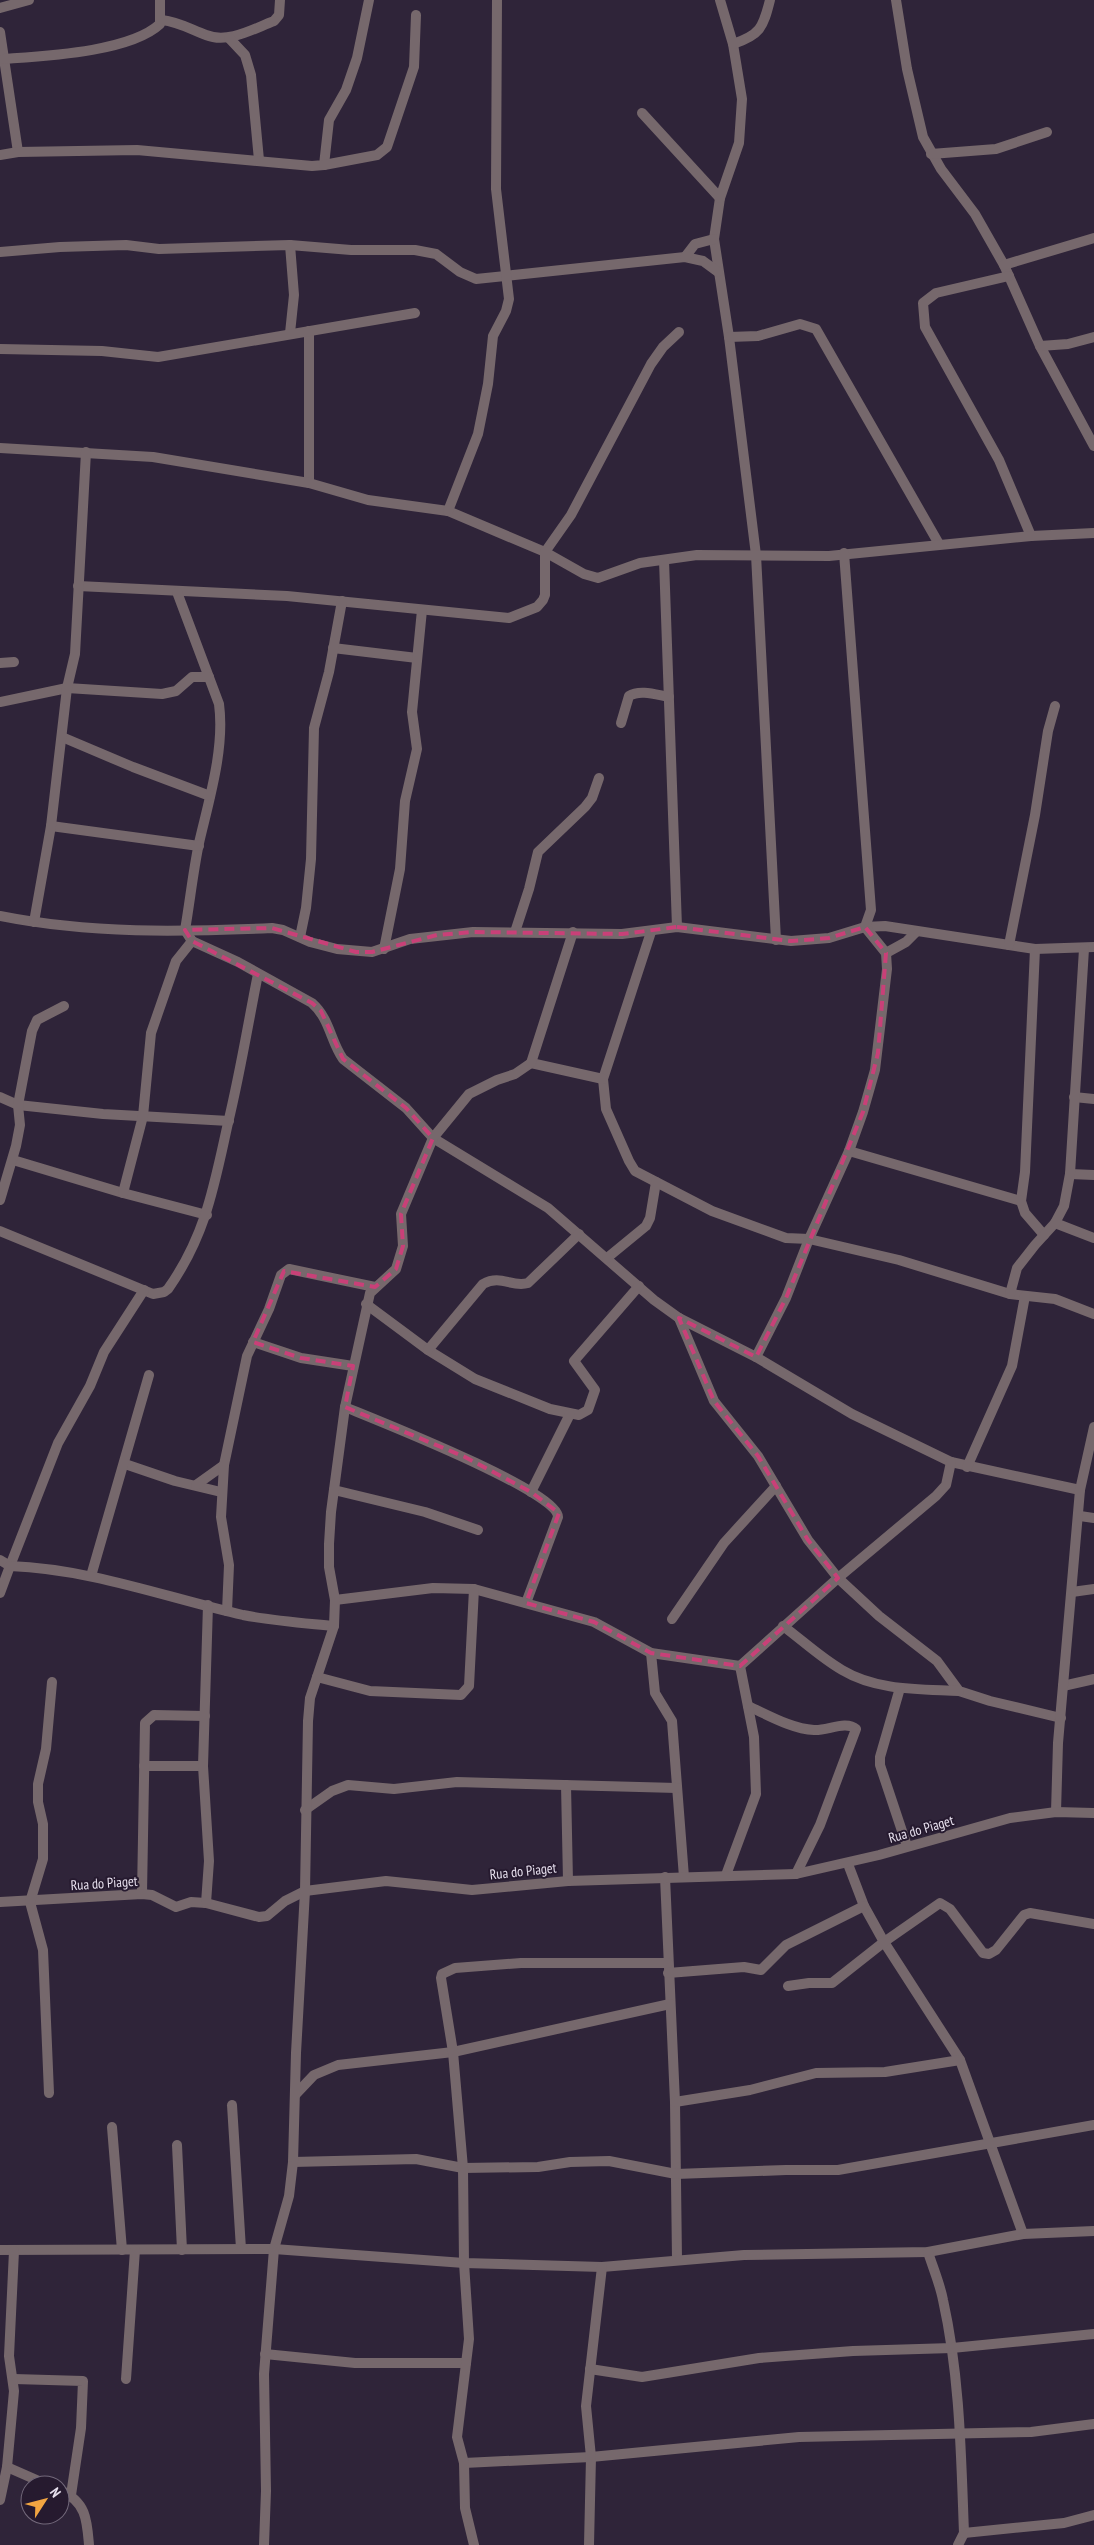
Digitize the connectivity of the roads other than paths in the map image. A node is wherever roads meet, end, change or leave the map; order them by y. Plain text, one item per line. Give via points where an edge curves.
1 (29, 0) edge
2 (160, 0) edge
3 (280, 0) edge
4 (369, 0) edge
5 (497, 0) edge
6 (720, 0) edge
7 (770, 0) edge
8 (896, 0) edge
9 (0, 8) edge
10 (416, 15) dead end
11 (162, 20) junction
12 (0, 32) edge
13 (228, 38) junction
14 (733, 44) junction
15 (4, 59) junction
16 (642, 113) dead end
17 (1047, 132) dead end
18 (18, 152) junction
19 (931, 154) junction
20 (0, 155) edge
21 (259, 160) junction
22 (324, 165) junction
23 (720, 198) junction
24 (1094, 238) edge
25 (714, 240) junction
26 (290, 245) junction
27 (0, 252) edge
28 (685, 257) junction
29 (1004, 265) junction
30 (718, 272) junction
31 (508, 276) junction
32 (1009, 276) junction
33 (415, 314) dead end
34 (309, 331) junction
35 (679, 332) dead end
36 (290, 333) junction
37 (1094, 337) edge
38 (729, 338) junction
39 (1040, 346) junction
40 (0, 349) edge
41 (1094, 446) edge
42 (0, 448) edge
43 (86, 452) junction
44 (309, 483) junction
45 (448, 511) junction
46 (1094, 533) edge
47 (1031, 536) junction
48 (940, 544) junction
49 (546, 552) junction
50 (844, 554) junction
51 (756, 556) junction
52 (664, 560) junction
53 (78, 586) junction
54 (177, 592) junction
55 (342, 600) junction
56 (422, 610) junction
57 (333, 648) junction
58 (417, 658) junction
59 (14, 662) dead end
60 (0, 663) edge
61 (209, 677) junction
62 (67, 688) junction
63 (669, 696) junction
64 (0, 702) edge
65 (1055, 706) dead end
66 (621, 723) dead end
67 (62, 737) junction
68 (599, 778) dead end
69 (210, 796) junction
70 (50, 826) junction
71 (199, 846) junction
72 (872, 910) junction
73 (0, 916) edge
74 (34, 922) junction
75 (885, 926) junction
76 (677, 927) junction
77 (865, 927) junction
78 (185, 930) junction
79 (515, 932) junction
80 (573, 932) junction
81 (651, 932) junction
82 (916, 932) junction
83 (300, 937) junction
84 (776, 940) junction
85 (192, 941) junction
86 (1009, 945) junction
87 (1089, 948) edge
88 (384, 949) junction
89 (1035, 949) junction
90 (886, 954) junction
91 (258, 974) junction
92 (64, 1006) dead end
93 (531, 1063) junction
94 (603, 1079) junction
95 (0, 1097) edge
96 (1074, 1097) junction
97 (1094, 1099) edge
98 (18, 1105) junction
99 (143, 1116) junction
100 (229, 1121) junction
101 (433, 1138) junction
102 (849, 1151) junction
103 (13, 1160) junction
104 (1070, 1174) junction
105 (1094, 1175) edge
106 (656, 1182) junction
107 (123, 1193) junction
108 (0, 1200) edge
109 (1021, 1201) junction
110 (207, 1215) junction
111 (1055, 1223) junction
112 (0, 1231) edge
113 (579, 1234) junction
114 (1044, 1235) junction
115 (1094, 1238) edge
116 (809, 1239) junction
117 (607, 1258) junction
118 (639, 1286) junction
119 (375, 1287) junction
120 (144, 1290) junction
121 (1010, 1294) junction
122 (1025, 1296) junction
123 (366, 1304) junction
124 (1094, 1314) edge
125 (679, 1318) junction
126 (253, 1342) junction
127 (428, 1350) junction
128 (756, 1357) junction
129 (353, 1366) junction
130 (149, 1375) dead end
131 (345, 1407) junction
132 (570, 1414) junction
133 (1094, 1427) edge
134 (951, 1462) junction
135 (125, 1464) junction
136 (224, 1465) junction
137 (967, 1467) junction
138 (196, 1485) junction
139 (776, 1486) junction
140 (334, 1490) junction
141 (1080, 1490) junction
142 (221, 1492) junction
143 (531, 1492) junction
144 (1080, 1516) junction
145 (1094, 1518) edge
146 (478, 1530) dead end
147 (0, 1560) edge
148 (10, 1566) junction
149 (92, 1576) junction
150 (838, 1578) junction
151 (474, 1589) junction
152 (1094, 1589) edge
153 (1072, 1592) junction
154 (0, 1593) edge
155 (336, 1600) junction
156 (526, 1603) junction
157 (208, 1606) junction
158 (227, 1611) junction
159 (672, 1619) dead end
160 (334, 1626) junction
161 (784, 1626) junction
162 (651, 1653) junction
163 (740, 1666) junction
164 (317, 1677) junction
165 (1094, 1680) edge
166 (52, 1682) dead end
167 (1063, 1686) junction
168 (900, 1688) junction
169 (959, 1691) junction
170 (748, 1706) junction
171 (205, 1716) junction
172 (1060, 1718) junction
173 (144, 1766) junction
174 (204, 1766) junction
175 (566, 1785) junction
176 (677, 1788) junction
177 (305, 1810) junction
178 (1056, 1812) junction
179 (1094, 1813) edge
180 (907, 1846) junction
181 (848, 1864) junction
182 (796, 1874) junction
183 (726, 1875) junction
184 (665, 1877) junction
185 (684, 1877) junction
186 (568, 1881) junction
187 (305, 1891) junction
188 (142, 1894) junction
189 (0, 1902) edge
190 (30, 1902) junction
191 (206, 1902) junction
192 (864, 1906) junction
193 (1094, 1924) edge
194 (884, 1942) junction
195 (668, 1968) junction
196 (788, 1986) dead end
197 (670, 2004) junction
198 (453, 2052) junction
199 (960, 2060) junction
200 (49, 2093) dead end
201 (295, 2095) junction
202 (675, 2102) junction
203 (232, 2105) dead end
204 (1094, 2125) edge
205 (112, 2127) dead end
206 (990, 2144) junction
207 (177, 2145) dead end
208 (293, 2162) junction
209 (463, 2168) junction
210 (676, 2174) junction
211 (1094, 2231) edge
212 (1023, 2234) junction
213 (241, 2249) junction
214 (274, 2249) junction
215 (0, 2250) edge
216 (122, 2250) junction
217 (135, 2250) junction
218 (182, 2250) junction
219 (14, 2251) junction
220 (928, 2252) junction
221 (677, 2260) junction
222 (464, 2263) junction
223 (602, 2267) junction
224 (1094, 2334) edge
225 (952, 2348) junction
226 (265, 2354) junction
227 (466, 2363) junction
228 (5, 2364) edge
229 (590, 2369) junction
230 (14, 2379) junction
231 (126, 2379) dead end
232 (1094, 2424) edge
233 (960, 2434) junction
234 (591, 2457) junction
235 (464, 2463) junction
236 (7, 2467) junction
237 (25, 2475) edge
238 (71, 2495) joint
239 (0, 2500) edge
240 (1094, 2515) edge
241 (964, 2533) junction
242 (89, 2545) edge
243 (264, 2545) edge
244 (474, 2545) edge
245 (589, 2545) edge
246 (958, 2545) edge

1 - 9 street
2 - 11 street
3 - 13 street via 279,15 274,21
4 - 22 street via 357,58 346,90 330,120
5 - 31 street via 496,189
6 - 14 street
7 - 14 street via 765,19 754,36
8 - 19 street via 917,112
10 - 22 street via 414,66 387,147 377,155
11 - 13 street via 178,22 208,36
11 - 15 street via 156,27 104,48
12 - 15 street
13 - 21 street via 245,55 251,75
14 - 23 street via 742,99 742,125
15 - 18 street
16 - 23 street
17 - 19 street via 996,149
18 - 20 street
18 - 21 street via 137,150
19 - 29 street via 975,214
21 - 22 street
23 - 25 street
24 - 29 street
25 - 28 street via 696,244
25 - 30 street
26 - 27 street via 159,249 126,245
26 - 31 street via 351,250 415,250 436,254 460,272 476,279
26 - 36 street via 294,295
28 - 30 street via 703,261
28 - 31 street
29 - 32 street
30 - 38 street
31 - 45 street via 509,299 493,336 483,414
32 - 39 street
32 - 47 street via 936,293 923,303 922,311 925,327 999,460
33 - 34 street
34 - 36 street
34 - 44 street
35 - 49 street via 663,347 652,364 571,515
36 - 40 street via 158,357 102,351
37 - 39 street via 1068,344
38 - 48 street via 758,336 800,324 816,329
38 - 51 street
39 - 41 street
42 - 43 street
43 - 44 street via 153,457
43 - 53 street
44 - 45 street via 368,500
45 - 49 street
46 - 47 street
47 - 48 street
48 - 50 street
49 - 52 street via 584,574 598,578 626,567
49 - 56 street via 545,595 537,608 509,618
50 - 51 street
50 - 72 street
51 - 52 street via 697,555
51 - 84 street
52 - 63 street
53 - 54 street
53 - 62 street via 78,627
54 - 55 street
54 - 61 street
55 - 56 street
55 - 57 street
56 - 58 street
57 - 58 street
57 - 83 street via 314,728 312,859
58 - 88 street via 412,712 417,749 407,788 400,869
59 - 60 street
61 - 62 street via 192,677 176,691 162,694
61 - 69 street via 219,704 221,722
62 - 64 street
62 - 67 street
63 - 66 street via 632,694
63 - 76 street
65 - 86 street
67 - 69 street
67 - 70 street
68 - 79 street via 585,807 538,852
69 - 71 street
70 - 71 street
70 - 74 street
71 - 78 street
72 - 75 street
72 - 77 street
73 - 74 street
74 - 78 street via 87,929
75 - 77 street
75 - 82 street
76 - 81 street
76 - 84 street
77 - 84 street via 829,938
77 - 90 street
78 - 83 street via 272,928
78 - 85 street
79 - 80 street
79 - 88 street via 437,935
80 - 81 street
80 - 93 street
81 - 94 street
82 - 86 street
82 - 90 street
83 - 88 street via 337,950 372,952
85 - 91 street
85 - 99 street via 176,961 151,1033
86 - 89 street
87 - 89 street
87 - 96 street
89 - 109 street
90 - 102 street via 875,1070
91 - 100 street
91 - 101 street via 321,1011 343,1059 406,1108
92 - 98 street via 37,1020
93 - 94 street
93 - 101 street via 515,1074 469,1094
94 - 106 street via 606,1109 629,1161 635,1171
95 - 98 street
96 - 97 street
96 - 104 street
98 - 99 street
98 - 103 street via 20,1125
99 - 100 street
99 - 107 street
100 - 110 street
101 - 113 street via 548,1208
101 - 119 street via 401,1214 403,1246 396,1269
102 - 109 street
102 - 116 street
103 - 107 street
103 - 108 street
104 - 105 street
104 - 111 street via 1064,1206
106 - 116 street via 712,1211 786,1238
106 - 117 street via 646,1226
107 - 110 street
109 - 114 street via 1025,1213
110 - 120 street via 187,1259 168,1289 152,1294
111 - 114 street
111 - 115 street
112 - 120 street
113 - 117 street
113 - 127 street via 528,1283 496,1279 483,1284
114 - 121 street via 1017,1268
116 - 121 street via 900,1260
116 - 128 street via 786,1298
117 - 118 street
118 - 125 street
118 - 132 street via 575,1358 574,1364 595,1390 588,1410 582,1414
119 - 123 street
119 - 126 street via 289,1269 284,1271
120 - 148 street via 104,1352 90,1386 58,1442
121 - 122 street
122 - 124 street via 1055,1299
122 - 137 street via 1014,1360
123 - 127 street
123 - 129 street
125 - 128 street
125 - 139 street via 714,1401 758,1456
126 - 129 street via 301,1358
126 - 136 street via 243,1370
127 - 132 street via 475,1379
128 - 134 street via 828,1401
129 - 131 street
130 - 135 street
131 - 140 street
131 - 143 street via 465,1457
132 - 143 street
133 - 141 street
134 - 137 street
134 - 150 street via 942,1490
135 - 138 street
135 - 149 street
136 - 138 street
136 - 142 street
137 - 141 street
138 - 142 street
139 - 150 street via 808,1540
139 - 159 street via 724,1543
140 - 146 street via 425,1512
140 - 155 street via 328,1544
141 - 144 street
142 - 158 street via 222,1527 229,1565
143 - 156 street via 555,1510 558,1518
144 - 145 street
144 - 153 street
147 - 148 street
148 - 149 street
148 - 154 street
149 - 157 street
150 - 161 street
150 - 169 street via 879,1616 937,1661
151 - 155 street via 433,1588
151 - 156 street
151 - 164 street via 469,1686 462,1695 370,1691
152 - 153 street
153 - 167 street
155 - 160 street
156 - 162 street via 594,1622
157 - 158 street
157 - 171 street
158 - 160 street via 258,1618
160 - 164 street
161 - 163 street
161 - 168 street via 843,1671 862,1680
162 - 163 street
162 - 176 street via 655,1693 672,1722
163 - 170 street
164 - 177 street via 310,1698
165 - 167 street
166 - 190 street via 46,1749 38,1784 43,1859
167 - 172 street
168 - 169 street
168 - 180 street via 880,1765
169 - 172 street via 990,1702
170 - 182 street via 802,1728 824,1730 848,1726 856,1730 820,1825
170 - 183 street via 756,1760 756,1794
171 - 173 street via 154,1715 149,1718 144,1729
171 - 174 street
172 - 178 street
173 - 174 street
173 - 188 street
174 - 191 street via 209,1861
175 - 176 street
175 - 177 street via 457,1782 394,1789 348,1785 332,1791
175 - 186 street
176 - 185 street
177 - 187 street
178 - 179 street, Rua do Piaget
178 - 180 street, Rua do Piaget via 1010,1818
180 - 181 street, Rua do Piaget
181 - 182 street, Rua do Piaget
181 - 192 street
182 - 183 street, Rua do Piaget
183 - 185 street, Rua do Piaget
184 - 185 street, Rua do Piaget
184 - 186 street, Rua do Piaget
184 - 195 street
186 - 187 street, Rua do Piaget via 472,1890 386,1881
187 - 191 street, Rua do Piaget via 285,1901 267,1916 259,1917
187 - 201 street
188 - 190 street, Rua do Piaget
188 - 191 street, Rua do Piaget via 152,1895 176,1907
189 - 190 street, Rua do Piaget
190 - 200 street via 43,1950
192 - 194 street
192 - 195 street via 786,1946 761,1970
193 - 194 street via 1030,1913 989,1954 983,1953 950,1909 940,1903
194 - 196 street via 832,1983
194 - 199 street
195 - 197 street
195 - 198 street via 521,1963 448,1971 441,1978
197 - 198 street
197 - 202 street
198 - 201 street via 338,2065 314,2075
198 - 209 street
199 - 202 street via 885,2072 816,2073 750,2090
199 - 206 street
201 - 208 street
202 - 210 street
203 - 213 street
204 - 206 street
205 - 216 street
206 - 210 street via 838,2170
206 - 212 street
207 - 218 street
208 - 209 street via 409,2159
208 - 214 street via 289,2196
209 - 210 street via 538,2167 610,2161
209 - 222 street
210 - 221 street
211 - 212 street
212 - 220 street
213 - 214 street
213 - 218 street
214 - 222 street
214 - 226 street
215 - 219 street
216 - 217 street
216 - 219 street
217 - 218 street
217 - 231 street
219 - 228 street
220 - 221 street via 744,2255
220 - 225 street via 943,2298
221 - 223 street
222 - 223 street
222 - 227 street
223 - 229 street
224 - 225 street
225 - 229 street via 759,2358 642,2377
225 - 233 street
226 - 227 street via 355,2363
226 - 243 street
227 - 235 street via 457,2437
228 - 230 street
229 - 234 street via 586,2406
230 - 236 street
230 - 238 street via 83,2381 81,2428
232 - 233 street via 1031,2432
233 - 234 street via 799,2438
233 - 241 street
234 - 235 street
234 - 245 street
235 - 244 street via 465,2508
236 - 237 street
236 - 239 street
238 - 242 street via 84,2512
240 - 241 street via 1064,2523
241 - 246 street

